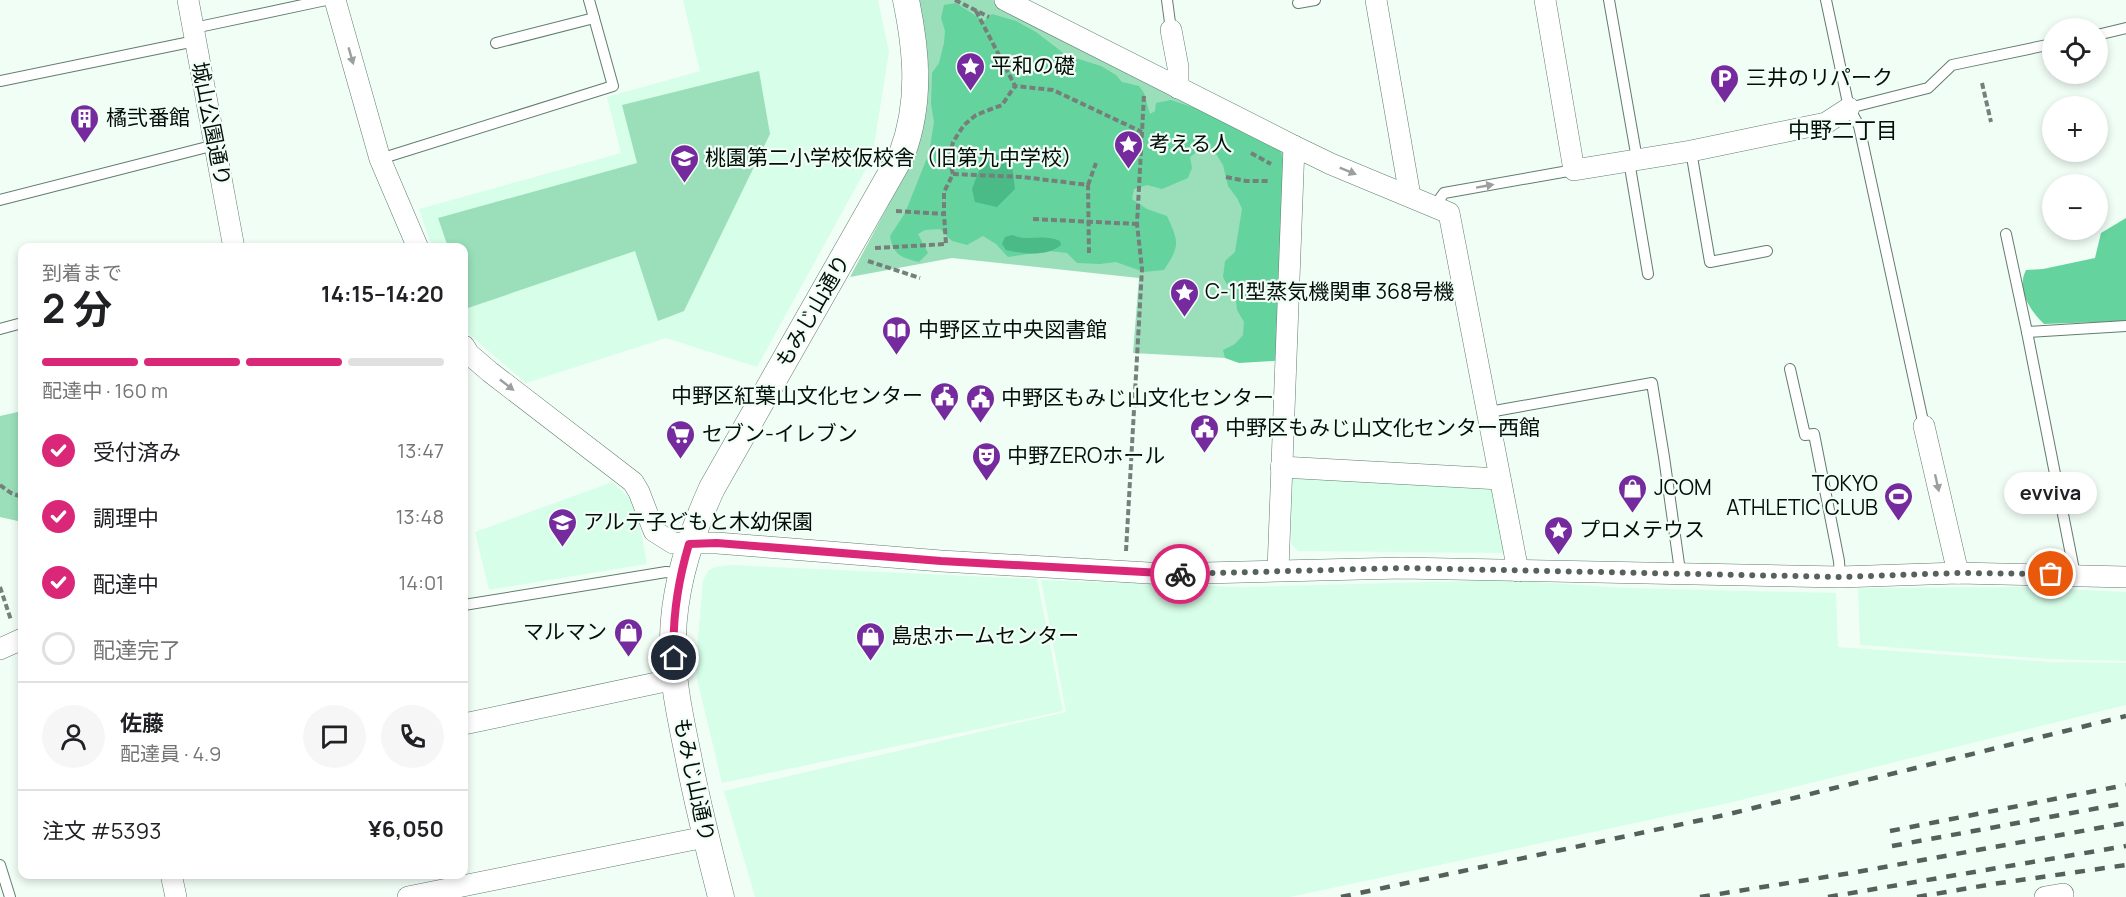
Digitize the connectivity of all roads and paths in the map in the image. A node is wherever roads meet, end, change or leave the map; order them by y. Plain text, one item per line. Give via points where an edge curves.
1 (188, 0) edge
2 (326, 0) edge
3 (335, 0) edge
4 (589, 0) edge
5 (906, 0) edge
6 (955, 0) edge
7 (1005, 0) edge
8 (1167, 0) edge
9 (1315, 0) edge
10 (1376, 0) edge
11 (1545, 0) edge
12 (1609, 0) edge
13 (1826, 0) edge
14 (1298, 3) dead end
15 (975, 10) junction
16 (594, 18) junction
17 (996, 20) dead end
18 (2126, 28) edge
19 (1171, 30) joint
20 (2108, 32) edge
21 (194, 34) junction
22 (496, 44) dead end
23 (2042, 46) edge
24 (1155, 76) junction
25 (0, 81) edge
26 (1982, 83) dead end
27 (1015, 86) junction
28 (1178, 87) junction
29 (1133, 90) dead end
30 (1144, 96) junction
31 (1154, 101) dead end
32 (1849, 108) junction
33 (1991, 122) dead end
34 (1142, 132) junction
35 (214, 145) junction
36 (1294, 146) junction
37 (1243, 147) dead end
38 (1691, 151) junction
39 (380, 159) junction
40 (1633, 160) junction
41 (1096, 164) dead end
42 (1275, 168) dead end
43 (1574, 170) junction
44 (953, 174) junction
45 (1226, 177) dead end
46 (1275, 178) dead end
47 (1088, 185) junction
48 (1410, 196) junction
49 (0, 200) edge
50 (1434, 207) junction
51 (889, 210) dead end
52 (944, 214) junction
53 (1033, 219) dead end
54 (1088, 221) junction
55 (1137, 224) junction
56 (2006, 234) dead end
57 (233, 243) edge
58 (416, 243) edge
59 (871, 249) dead end
60 (1767, 251) dead end
61 (1089, 254) dead end
62 (865, 260) dead end
63 (1648, 274) dead end
64 (920, 278) dead end
65 (18, 324) edge
66 (2126, 326) edge
67 (0, 329) edge
68 (2027, 332) junction
69 (468, 352) edge
70 (1790, 369) dead end
71 (1489, 412) junction
72 (1924, 426) joint
73 (1281, 467) junction
74 (1500, 479) junction
75 (0, 485) edge
76 (18, 496) edge
77 (689, 544) junction
78 (1126, 552) dead end
79 (1278, 570) junction
80 (1679, 570) junction
81 (1518, 571) junction
82 (682, 573) junction
83 (1958, 573) junction
84 (2075, 575) junction
85 (1840, 577) junction
86 (2126, 577) edge
87 (0, 587) edge
88 (468, 604) edge
89 (14, 643) edge
90 (675, 679) junction
91 (468, 723) edge
92 (705, 837) junction
93 (0, 865) edge
94 (172, 879) edge
95 (10, 897) edge
96 (176, 897) edge
97 (408, 897) edge
98 (721, 897) edge

1 - 21 street, 城山公園通り
2 - 21 lane
3 -> 39 street
4 - 16 lane
5 - 77 street, もみじ山通り via 916,81 913,113 902,154 712,488
6 - 15 path
7 - 24 street
8 - 19 lane
9 - 14 lane
10 - 48 street
11 - 43 street
12 - 40 lane
13 - 32 lane
15 - 17 path
15 - 27 path
16 - 22 lane
16 - 39 lane via 613,86
18 - 20 lane
19 - 28 street
21 - 25 lane
21 - 35 street, 城山公園通り
23 - 32 lane via 1952,65 1928,88
24 - 28 street
24 - 30 path
26 - 33 path
27 - 34 path via 1053,90
27 - 44 path via 1002,105 976,115 952,142 949,160
28 - 36 street
29 - 30 path
30 - 31 path
30 - 34 path
32 - 38 street via 1826,123
32 - 72 lane via 1859,126
34 - 55 path
35 - 49 lane
35 - 57 street, 城山公園通り
36 -> 48 street
36 - 73 street
37 - 42 path
38 - 40 street
38 - 60 lane via 1710,262
39 - 58 street
40 - 43 street
40 - 63 lane
41 - 47 path
50 -> 43 lane via 1444,193
44 - 47 path
44 - 52 path via 944,192
45 - 46 path via 1265,182
47 - 54 path
48 - 50 street
50 - 71 street via 1449,213
51 - 52 path
52 - 59 path via 946,244
53 - 54 path
54 - 55 path
54 - 61 path
55 - 78 path via 1142,269
56 - 68 lane
62 - 64 path
65 - 67 lane
66 - 68 lane
68 - 84 lane
69 -> 77 street via 633,482 654,531 673,543
70 - 85 lane via 1805,435 1814,434
71 - 74 street
71 - 80 lane via 1652,383
72 -> 83 street
73 - 74 street
73 - 79 street
74 - 81 street
75 - 76 path
77 - 79 street via 1166,574
77 - 82 street, もみじ山通り
79 - 81 street
80 - 81 street
80 - 85 street
82 - 88 lane via 666,572
82 - 90 street, もみじ山通り via 672,638
83 - 84 street
83 - 85 street
84 - 86 street
87 - 89 path
90 - 91 street
90 - 92 street, もみじ山通り
92 - 97 street
92 - 98 street, もみじ山通り
93 - 95 lane
94 - 96 street

